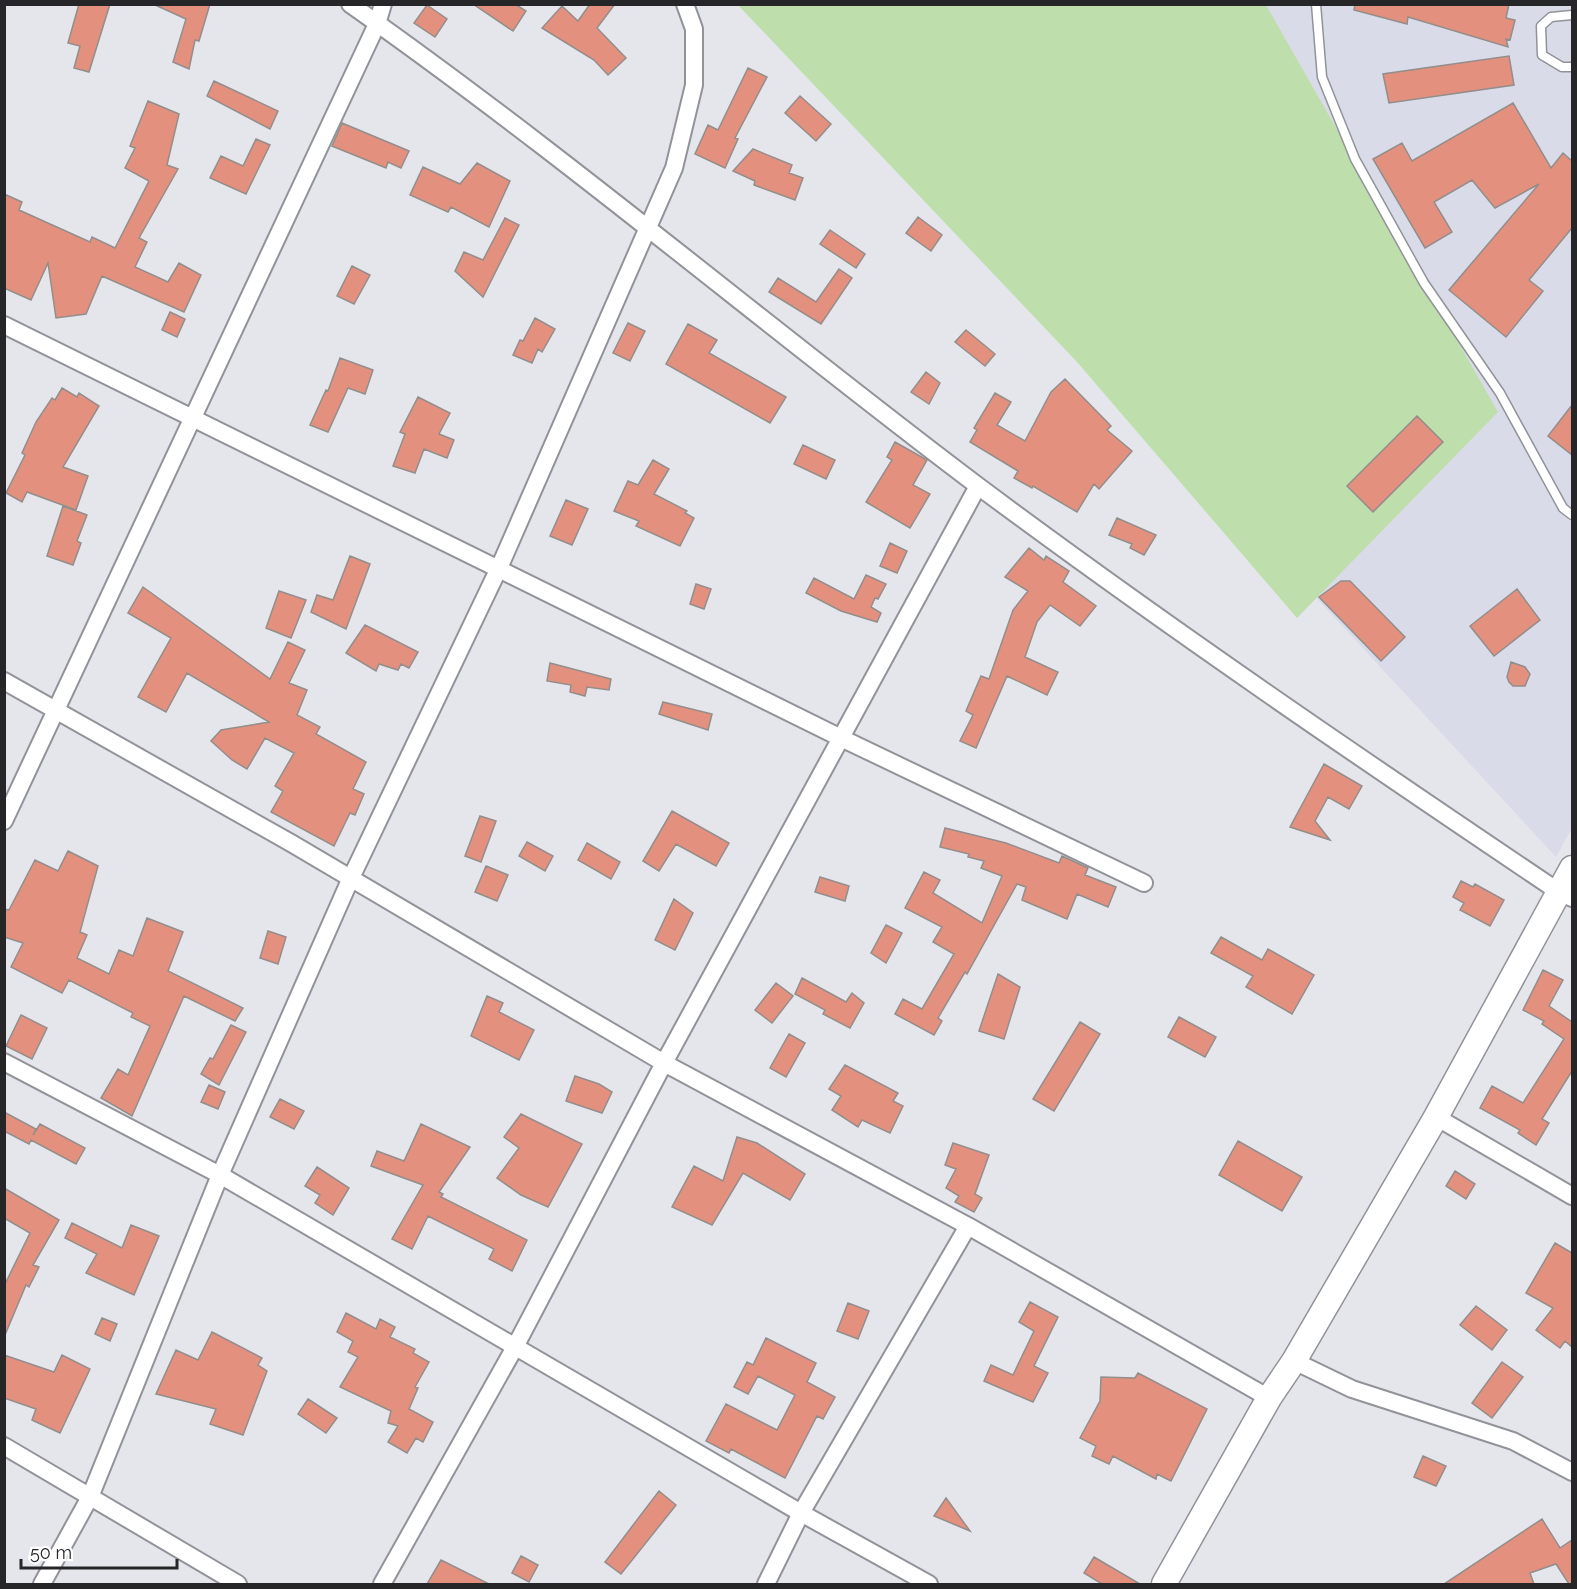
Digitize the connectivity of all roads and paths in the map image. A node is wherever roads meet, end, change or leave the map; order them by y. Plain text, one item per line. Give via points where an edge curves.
1 (350, 4) edge
2 (383, 4) edge
3 (685, 4) edge
4 (1316, 4) edge
5 (1572, 15) edge
6 (377, 24) junction
7 (1572, 68) edge
8 (646, 227) junction
9 (4, 325) edge
10 (194, 419) junction
11 (978, 486) junction
12 (1572, 515) edge
13 (499, 568) junction
14 (4, 681) edge
15 (54, 710) junction
16 (841, 738) junction
17 (4, 821) edge
18 (1572, 868) edge
19 (350, 880) junction
20 (1143, 883) dead end
21 (1566, 895) edge
22 (4, 1062) edge
23 (664, 1064) junction
24 (1436, 1117) junction
25 (220, 1175) junction
26 (1572, 1196) edge
27 (968, 1226) junction
28 (515, 1347) junction
29 (1294, 1360) junction
30 (1269, 1398) junction
31 (4, 1446) edge
32 (1572, 1472) edge
33 (90, 1497) junction
34 (801, 1513) junction
35 (42, 1584) edge
36 (238, 1584) edge
37 (382, 1584) edge
38 (766, 1584) edge
39 (929, 1584) edge
40 (1164, 1584) edge

1 - 6 street
2 - 6 street
3 - 8 street via 694,29 694,85 674,168
4 - 12 lane via 1322,77 1355,159 1424,283 1500,393 1563,508
5 - 7 lane via 1551,17 1541,26 1540,39 1542,55 1562,67
6 - 8 street
6 - 10 street
8 - 11 street
8 - 13 street
9 - 10 street
10 - 13 street
10 - 15 street
11 - 16 street
11 - 21 street via 1316,729
13 - 16 street
13 - 19 street
14 - 15 street
15 - 17 street
15 - 19 street
16 - 20 street
16 - 23 street
18 - 21 main road
19 - 23 street
19 - 25 street
21 - 24 main road
22 - 25 street
23 - 27 street
23 - 28 street
24 - 26 street
24 - 29 main road
25 - 28 street
25 - 33 street
27 - 30 street
27 - 34 street
28 - 34 street
28 - 37 street
29 - 30 main road
29 - 32 street via 1352,1389 1513,1441
30 - 40 main road
31 - 33 street
33 - 35 street
33 - 36 street
34 - 38 street
34 - 39 street

